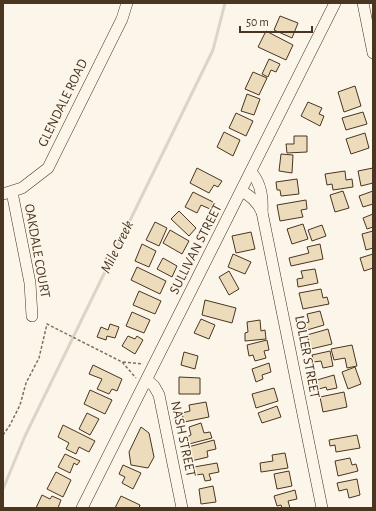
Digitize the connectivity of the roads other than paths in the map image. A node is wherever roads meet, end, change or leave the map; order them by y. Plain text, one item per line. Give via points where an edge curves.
1 (128, 3) edge
2 (335, 3) edge
3 (363, 3) edge
4 (373, 53) edge
5 (251, 172) junction
6 (242, 191) junction
7 (7, 193) edge
8 (262, 212) junction
9 (32, 316) dead end
10 (147, 380) junction
11 (82, 508) edge
12 (182, 508) edge
13 (322, 508) edge

1 - 7 street, GLENDALE ROAD via 48,168 26,186
2 - 5 street, SULLIVAN STREET
3 - 4 street
5 - 6 street, SULLIVAN STREET
5 - 8 street, LOLLER STREET via 259,184 263,202
6 - 8 street, LOLLER STREET via 258,203
6 - 10 street, SULLIVAN STREET
7 - 9 street, OAKDALE COURT via 30,283
8 - 13 street, LOLLER STREET
10 - 11 street, SULLIVAN STREET
10 - 12 street, NASH STREET via 159,395

